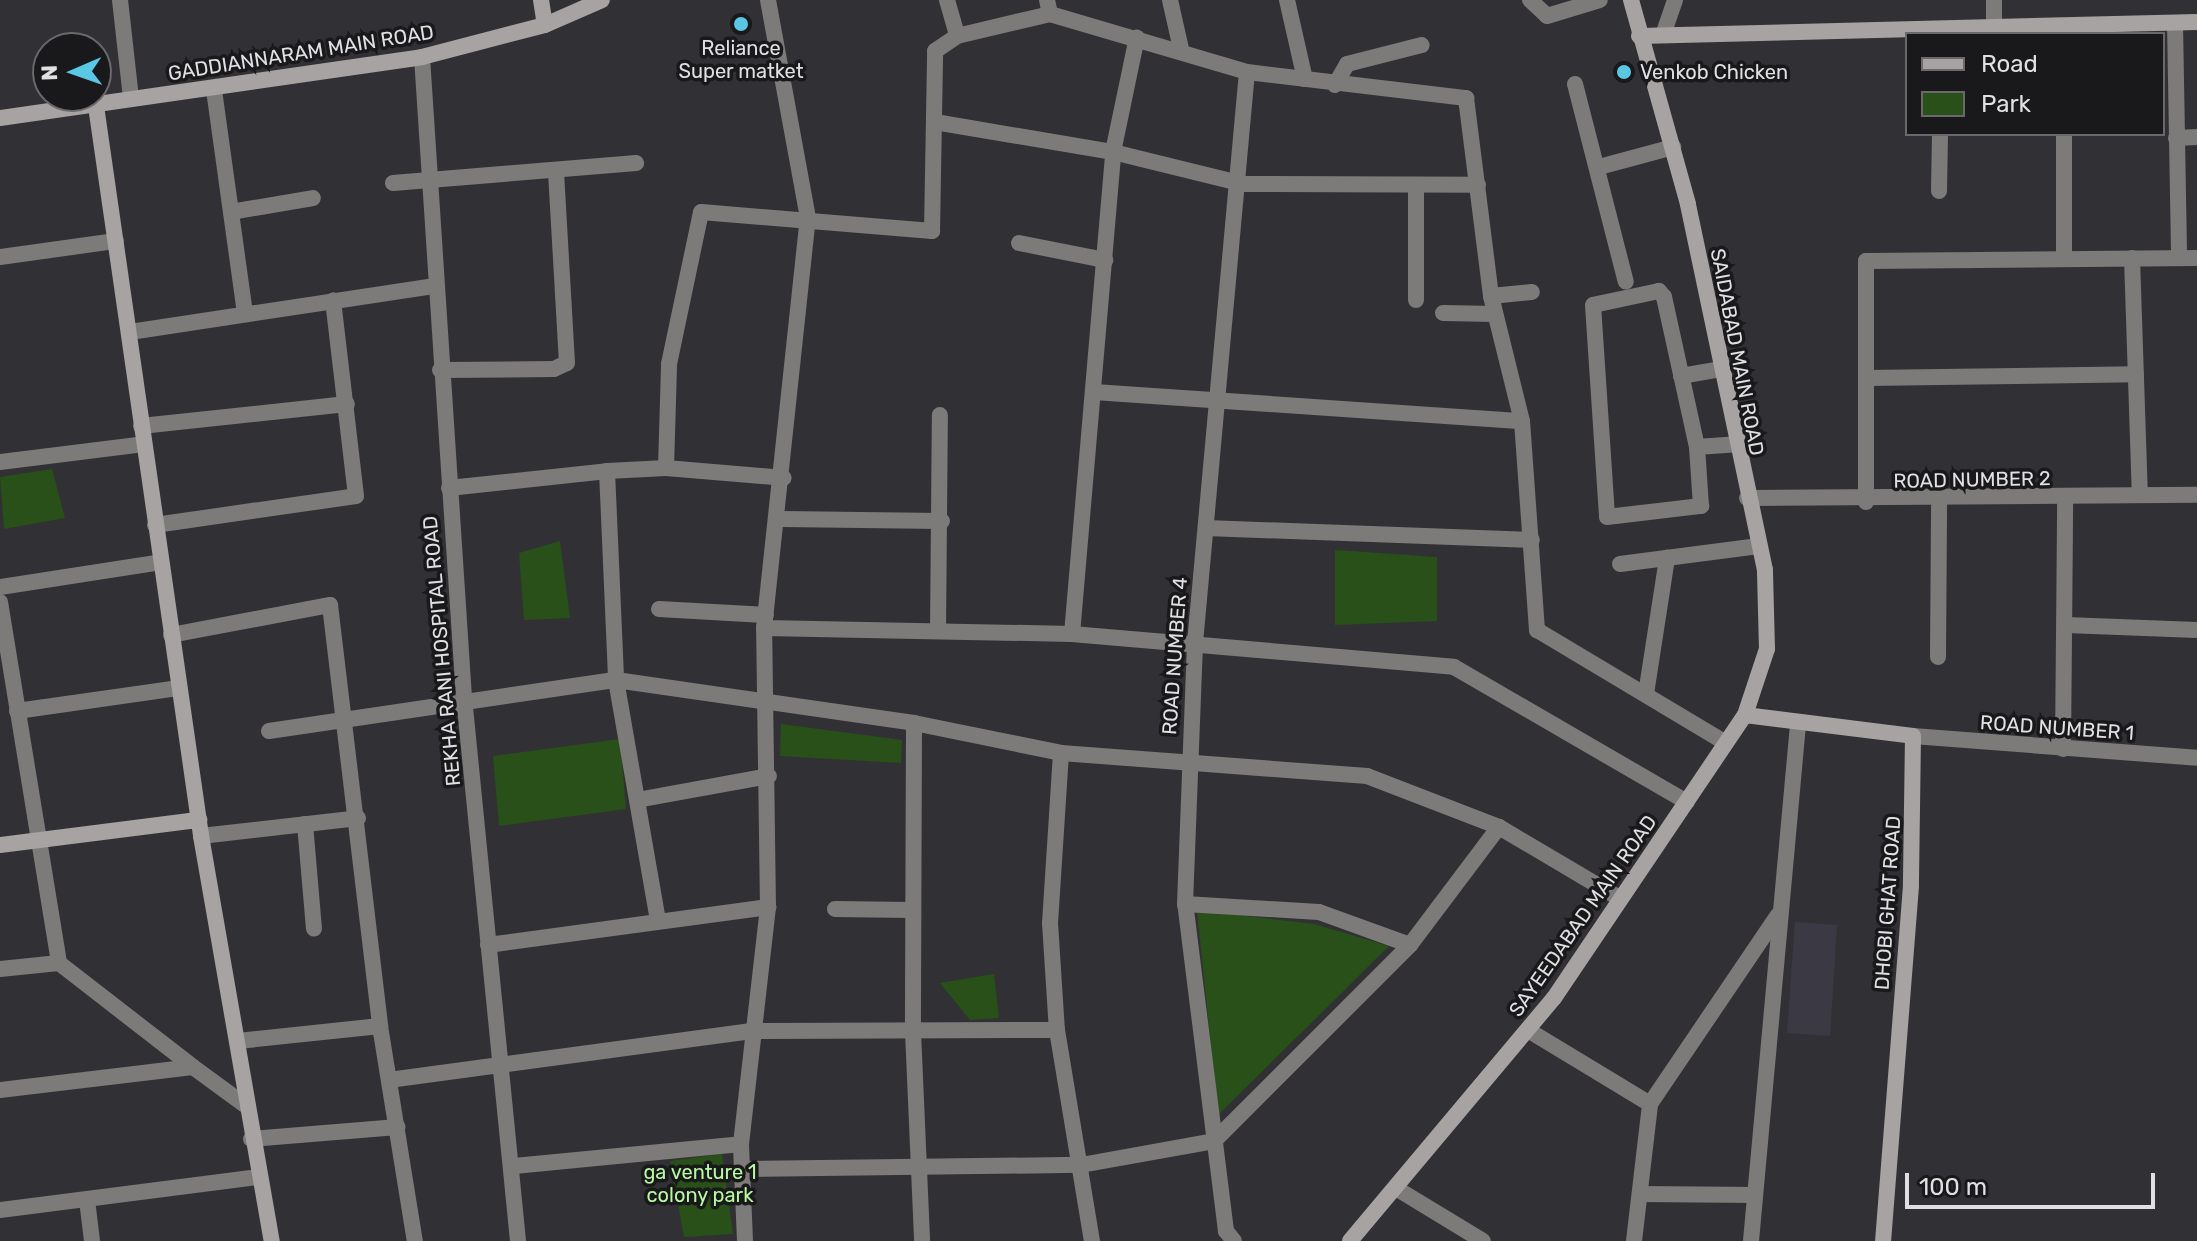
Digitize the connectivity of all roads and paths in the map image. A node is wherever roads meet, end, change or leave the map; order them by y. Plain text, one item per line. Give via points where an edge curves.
1 (120, 0) edge
2 (541, 0) edge
3 (602, 0) edge
4 (768, 0) edge
5 (947, 0) edge
6 (1170, 0) edge
7 (1287, 0) edge
8 (1530, 0) edge
9 (1600, 0) edge
10 (1631, 0) edge
11 (1675, 0) edge
12 (1994, 0) edge
13 (1048, 7) edge
14 (2197, 22) edge
15 (2175, 23) junction
16 (545, 25) junction
17 (1994, 27) junction
18 (2064, 30) edge
19 (1940, 31) edge
20 (1663, 35) junction
21 (957, 36) junction
22 (1639, 36) junction
23 (1137, 37) junction
24 (1422, 45) dead end
25 (1181, 49) junction
26 (422, 57) junction
27 (1247, 72) junction
28 (1305, 79) junction
29 (1575, 84) dead end
30 (1335, 85) junction
31 (214, 90) junction
32 (131, 98) junction
33 (112, 102) edge
34 (48, 112) edge
35 (97, 112) edge
36 (0, 118) edge
37 (935, 122) junction
38 (1940, 136) edge
39 (2064, 136) edge
40 (2197, 137) edge
41 (2176, 138) junction
42 (1673, 147) junction
43 (1113, 152) junction
44 (636, 163) dead end
45 (1599, 167) junction
46 (556, 170) junction
47 (428, 179) junction
48 (393, 183) dead end
49 (1243, 184) junction
50 (1416, 185) junction
51 (1478, 185) junction
52 (1939, 191) dead end
53 (313, 198) dead end
54 (231, 212) junction
55 (808, 218) junction
56 (116, 241) junction
57 (1019, 243) dead end
58 (0, 257) edge
59 (2064, 258) junction
60 (2132, 258) junction
61 (2179, 258) junction
62 (2197, 258) edge
63 (1105, 260) junction
64 (1626, 282) dead end
65 (434, 286) junction
66 (1532, 292) dead end
67 (1491, 296) junction
68 (333, 300) junction
69 (1416, 300) dead end
70 (245, 313) junction
71 (1443, 313) dead end
72 (1495, 314) junction
73 (130, 332) junction
74 (1720, 369) junction
75 (440, 370) junction
76 (2136, 374) junction
77 (1681, 376) junction
78 (1866, 378) junction
79 (1094, 392) junction
80 (347, 404) junction
81 (1217, 405) junction
82 (940, 415) dead end
83 (1522, 421) junction
84 (141, 426) junction
85 (144, 444) junction
86 (1736, 444) junction
87 (1697, 447) junction
88 (0, 462) edge
89 (666, 468) junction
90 (607, 471) junction
91 (784, 478) junction
92 (449, 488) junction
93 (2140, 495) junction
94 (2197, 495) edge
95 (1747, 498) junction
96 (2065, 498) junction
97 (1939, 501) junction
98 (1866, 502) junction
99 (781, 519) junction
100 (942, 521) junction
101 (155, 525) junction
102 (1206, 528) junction
103 (1532, 540) junction
104 (1759, 546) junction
105 (1667, 558) junction
106 (161, 562) junction
107 (1620, 564) dead end
108 (0, 587) edge
109 (0, 602) edge
110 (659, 609) dead end
111 (765, 622) junction
112 (2066, 625) junction
113 (2197, 630) edge
114 (938, 631) junction
115 (1072, 634) junction
116 (171, 635) junction
117 (1195, 643) junction
118 (1938, 657) dead end
119 (616, 680) junction
120 (179, 688) junction
121 (1646, 694) junction
122 (464, 697) junction
123 (760, 705) junction
124 (17, 711) junction
125 (1745, 715) junction
126 (346, 721) junction
127 (914, 723) junction
128 (1798, 725) junction
129 (269, 731) dead end
130 (1913, 736) junction
131 (1726, 743) junction
132 (2063, 749) junction
133 (1061, 753) junction
134 (2197, 758) edge
135 (1188, 763) junction
136 (769, 776) junction
137 (637, 800) junction
138 (1687, 802) junction
139 (358, 818) junction
140 (305, 824) junction
141 (1499, 827) junction
142 (200, 828) junction
143 (37, 840) junction
144 (0, 845) edge
145 (1619, 898) junction
146 (1185, 904) junction
147 (768, 907) junction
148 (835, 909) dead end
149 (911, 910) junction
150 (1779, 913) junction
151 (658, 920) junction
152 (314, 929) dead end
153 (488, 945) junction
154 (1410, 945) junction
155 (59, 963) junction
156 (0, 969) edge
157 (380, 1026) junction
158 (1057, 1030) junction
159 (1528, 1030) junction
160 (752, 1031) junction
161 (913, 1032) junction
162 (238, 1041) junction
163 (501, 1065) junction
164 (193, 1067) junction
165 (389, 1080) junction
166 (0, 1090) edge
167 (1650, 1104) junction
168 (245, 1105) junction
169 (398, 1127) junction
170 (251, 1139) junction
171 (1214, 1141) junction
172 (741, 1144) junction
173 (921, 1164) junction
174 (1081, 1165) junction
175 (514, 1166) junction
176 (741, 1169) junction
177 (259, 1177) junction
178 (1399, 1190) junction
179 (1640, 1194) junction
180 (1755, 1195) junction
181 (87, 1200) junction
182 (0, 1210) edge
183 (92, 1241) edge
184 (272, 1241) edge
185 (415, 1241) edge
186 (518, 1241) edge
187 (745, 1241) edge
188 (922, 1241) edge
189 (1092, 1241) edge
190 (1234, 1241) edge
191 (1350, 1241) edge
192 (1483, 1241) edge
193 (1634, 1241) edge
194 (1751, 1241) edge
195 (1883, 1241) edge

1 - 32 street
2 - 16 main road
3 - 16 main road, GADDIANNARAM MAIN ROAD
4 - 55 street
5 - 21 street
6 - 25 street
7 - 28 street
8 - 9 street via 1547,16
10 - 22 main road, SAIDABAD MAIN ROAD
11 - 20 street
12 - 17 street
13 - 21 street
13 - 23 street
14 - 15 main road
15 - 18 main road
15 - 41 street
16 - 26 main road, GADDIANNARAM MAIN ROAD
17 - 18 main road
17 - 19 main road
19 - 20 main road
20 - 22 main road
21 - 37 street via 931,62
22 - 42 main road, SAIDABAD MAIN ROAD
23 - 25 street
23 - 43 street
24 - 30 street via 1347,64
25 - 27 street
26 - 31 main road, GADDIANNARAM MAIN ROAD
26 - 47 street, REKHA RANI HOSPITAL ROAD
27 - 28 street
27 - 49 street, ROAD NUMBER 4
28 - 30 street
29 - 45 street
30 - 51 street via 1466,98
31 - 32 main road, GADDIANNARAM MAIN ROAD
31 - 54 street
32 - 33 main road, GADDIANNARAM MAIN ROAD
34 - 36 main road, GADDIANNARAM MAIN ROAD
35 - 56 main road
37 - 43 street
37 - 55 street via 932,231
38 - 52 street
39 - 59 street
40 - 41 street
41 - 61 street
42 - 45 street
42 - 74 main road, SAIDABAD MAIN ROAD
43 - 49 street
43 - 63 street
44 - 46 street
45 - 64 street
46 - 47 street
46 - 75 street via 567,363 554,369
47 - 48 street
47 - 65 street, REKHA RANI HOSPITAL ROAD
49 - 50 street
49 - 81 street, ROAD NUMBER 4
50 - 51 street
50 - 69 street
51 - 67 street
53 - 54 street
54 - 70 street
55 - 89 street via 701,212 669,364
55 - 91 street
56 - 58 street
56 - 73 main road
57 - 63 street
59 - 60 street
59 - 78 street via 1866,261
60 - 61 street
60 - 76 street
61 - 62 street
63 - 79 street
65 - 68 street
65 - 75 street, REKHA RANI HOSPITAL ROAD
66 - 67 street
67 - 72 street
68 - 70 street
68 - 80 street
70 - 73 street
71 - 72 street
72 - 83 street
73 - 84 main road
74 - 77 street
74 - 86 main road, SAIDABAD MAIN ROAD
75 - 92 street, REKHA RANI HOSPITAL ROAD
76 - 78 street
76 - 93 street
77 - 87 street
77 - 87 street via 1659,291 1593,305 1607,517 1701,506 1706,499
78 - 98 street
79 - 81 street
79 - 115 street
80 - 84 street
80 - 101 street via 356,496
81 - 83 street
81 - 102 street, ROAD NUMBER 4
82 - 100 street
83 - 103 street
84 - 85 main road
85 - 88 street
85 - 101 main road
86 - 87 street
86 - 95 main road, SAIDABAD MAIN ROAD
89 - 90 street
89 - 91 street
90 - 92 street
90 - 119 street
91 - 99 street
92 - 122 street, REKHA RANI HOSPITAL ROAD
93 - 94 street, ROAD NUMBER 2
93 - 96 street, ROAD NUMBER 2
95 - 98 street, ROAD NUMBER 2
95 - 104 main road, SAIDABAD MAIN ROAD
96 - 97 street, ROAD NUMBER 2
96 - 112 street
97 - 98 street, ROAD NUMBER 2
97 - 118 street
99 - 100 street
99 - 111 street
100 - 114 street
101 - 106 main road
102 - 103 street
102 - 117 street, ROAD NUMBER 4
103 - 121 street via 1537,630
104 - 105 street
104 - 125 main road, SAIDABAD MAIN ROAD via 1767,649
105 - 107 street
105 - 121 street
106 - 108 street
106 - 116 main road
109 - 124 street
110 - 111 street
111 - 114 street
111 - 123 street
112 - 113 street
112 - 132 street
114 - 115 street
115 - 117 street
116 - 120 main road
116 - 126 street via 330,605
117 - 135 street, ROAD NUMBER 4
117 - 138 street via 1454,667
119 - 122 street
119 - 123 street
119 - 137 street
120 - 124 street
120 - 142 main road
121 - 131 street
122 - 126 street
122 - 153 street, REKHA RANI HOSPITAL ROAD
123 - 127 street
123 - 136 street
124 - 143 street
125 - 128 main road
125 - 131 main road, SAYEEDABAD MAIN ROAD
126 - 129 street
126 - 139 street
127 - 133 street
127 - 149 street
128 - 130 main road
128 - 150 street
130 - 132 street, ROAD NUMBER 1
130 - 195 main road, DHOBI GHAT ROAD via 1911,886
131 - 138 main road, SAYEEDABAD MAIN ROAD
132 - 134 street, ROAD NUMBER 1
133 - 135 street
133 - 158 street via 1050,923
135 - 141 street via 1367,776
135 - 146 street, ROAD NUMBER 4
136 - 137 street
136 - 147 street
137 - 151 street
138 - 145 main road, SAYEEDABAD MAIN ROAD
139 - 140 street
139 - 157 street
140 - 142 street
140 - 152 street
141 - 145 street
141 - 154 street
142 - 143 main road
142 - 162 main road
143 - 144 main road
143 - 155 street
145 - 159 main road, SAYEEDABAD MAIN ROAD
146 - 154 street via 1319,912
146 - 171 street, ROAD NUMBER 4
147 - 151 street
147 - 160 street
148 - 149 street
149 - 161 street
150 - 167 street
150 - 180 street
151 - 153 street
153 - 163 street, REKHA RANI HOSPITAL ROAD
154 - 171 street
155 - 156 street
155 - 164 street
157 - 162 street
157 - 165 street
158 - 161 street
158 - 174 street
159 - 167 street
159 - 178 main road, SAYEEDABAD MAIN ROAD
160 - 161 street
160 - 163 street
160 - 172 street
161 - 173 street
162 - 168 main road
163 - 165 street
163 - 175 street, REKHA RANI HOSPITAL ROAD
164 - 166 street
164 - 168 street
165 - 169 street
167 - 179 street
168 - 170 main road
169 - 170 street
169 - 185 street
170 - 177 main road
171 - 174 street
171 - 190 street, ROAD NUMBER 4
172 - 175 street
172 - 176 street
173 - 174 street
173 - 176 street
173 - 188 street
174 - 189 street
175 - 186 street, REKHA RANI HOSPITAL ROAD
176 - 187 street
177 - 181 street
177 - 184 main road
178 - 191 main road, SAYEEDABAD MAIN ROAD
178 - 192 street
179 - 180 street
179 - 193 street
180 - 194 street
181 - 182 street
181 - 183 street

